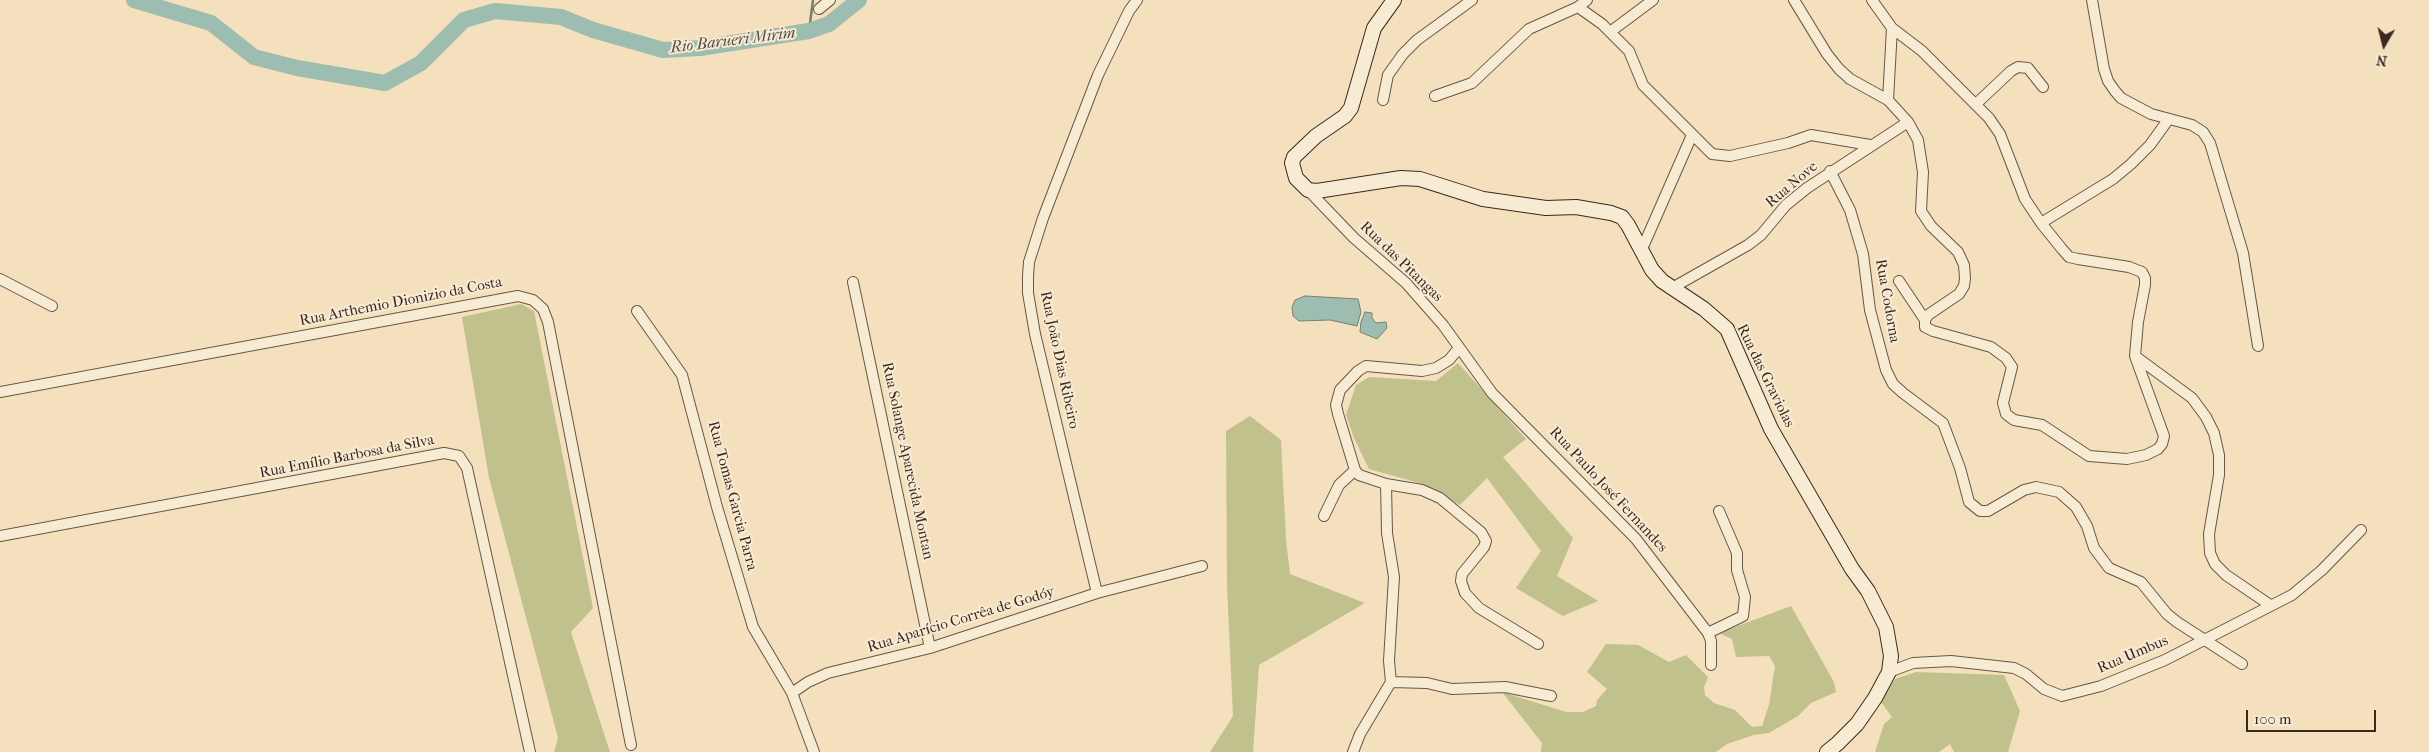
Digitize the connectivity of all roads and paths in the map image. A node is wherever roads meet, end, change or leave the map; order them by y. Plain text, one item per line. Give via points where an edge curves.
1 (830, 0) edge
2 (1137, 0) edge
3 (1394, 0) edge
4 (1472, 0) edge
5 (1587, 0) edge
6 (1653, 0) edge
7 (1794, 0) edge
8 (1872, 0) edge
9 (2092, 0) edge
10 (1578, 7) junction
11 (819, 9) dead end
12 (1892, 28) junction
13 (1610, 32) junction
14 (2043, 87) dead end
15 (1435, 96) dead end
16 (1383, 100) dead end
17 (1888, 100) junction
18 (1976, 104) junction
19 (2168, 120) junction
20 (1908, 122) junction
21 (1692, 135) junction
22 (1870, 145) junction
23 (1830, 172) junction
24 (1308, 190) junction
25 (2040, 223) junction
26 (1642, 249) junction
27 (0, 279) edge
28 (1899, 281) dead end
29 (853, 282) dead end
30 (1672, 288) junction
31 (52, 306) dead end
32 (637, 311) dead end
33 (1925, 320) junction
34 (2258, 346) dead end
35 (1459, 348) junction
36 (2136, 356) junction
37 (0, 392) edge
38 (1355, 470) junction
39 (1386, 484) junction
40 (1719, 511) dead end
41 (1324, 516) dead end
42 (2361, 530) dead end
43 (0, 536) edge
44 (1202, 566) dead end
45 (1097, 593) junction
46 (2270, 605) junction
47 (1708, 633) junction
48 (2201, 640) junction
49 (1538, 644) dead end
50 (930, 648) junction
51 (2242, 664) dead end
52 (1711, 666) dead end
53 (1889, 672) junction
54 (1391, 682) junction
55 (792, 693) junction
56 (1551, 696) dead end
57 (631, 745) dead end
58 (530, 752) edge
59 (814, 752) edge
60 (1353, 752) edge
61 (1827, 752) edge

1 - 11 street
2 - 45 street, Rua João Dias Ribeiro via 1098,75 1050,199 1028,276 1035,334
3 - 24 main road via 1374,28 1351,108 1300,150 1292,163 1296,178
4 - 16 street via 1403,54 1388,75
5 - 10 street
6 - 13 street
7 - 17 street via 1840,69
8 - 12 street
9 - 19 street via 2108,81 2121,98
10 - 13 street
10 - 15 street via 1529,29 1472,83
12 - 17 street
12 - 18 street via 1922,51
13 - 21 street via 1629,51 1643,85
14 - 18 street via 2028,68 2018,67
17 - 20 street
18 - 25 street via 2000,134 2019,186
19 - 25 street via 2150,145 2113,179
19 - 34 street via 2192,125 2203,132 2210,143 2243,253
20 - 22 street, Rua Nove
20 - 33 street via 1922,152 1920,211 1930,226 1958,252 1966,278 1959,294
21 - 22 street via 1712,154 1721,156 1788,144 1811,135
21 - 26 street
22 - 23 street, Rua Nove
23 - 30 street, Rua Nove via 1786,205 1761,235 1748,245
23 - 48 street, Rua Codorna via 1850,210 1864,254 1870,310 1886,370 1893,384 1943,423 1969,502 1980,511 1988,512 2024,490 2036,487 2059,492 2076,507 2100,559 2109,568 2141,582 2167,614
24 - 26 main road, Rua das Graviolas via 1327,191 1401,178 1420,178 1483,200 1611,213 1622,217
24 - 35 street, Rua das Pitangas via 1354,238 1406,283
25 - 36 street via 2070,257 2129,266 2142,272 2145,285
26 - 30 main road, Rua das Graviolas via 1657,276
27 - 31 street
28 - 33 street
29 - 50 street, Rua Solange Aparecida Montan
30 - 53 main road, Rua das Graviolas via 1704,309 1726,329 1771,429 1852,569 1882,613 1891,656
32 - 55 street, Rua Tomas Garcia Parra via 682,375 753,627
33 - 36 street via 1929,330 1991,347 2010,362 2011,374 2003,403 2010,418 2042,425 2079,451 2101,458 2127,459 2146,455 2162,444 2164,436
35 - 38 street via 1449,360 1436,368 1422,371 1366,366 1340,390 1336,404
35 - 47 street, Rua Paulo José Fernandes via 1492,393 1636,540
36 - 46 street via 2192,398 2206,417 2220,455 2209,534 2210,553 2226,575
37 - 57 street, Rua Arthemio Dionizio da Costa via 518,296 533,300 548,322
38 - 39 street via 1365,479
38 - 41 street via 1339,485
39 - 49 street via 1422,490 1440,498 1481,532 1486,541 1484,547 1462,574 1465,593 1479,608
39 - 54 street via 1394,577 1389,661
40 - 47 street via 1737,553 1737,570 1745,597 1743,616
42 - 46 street, Rua Umbus via 2292,595
43 - 58 street, Rua Emílio Barbosa da Silva via 444,454 459,456 467,468
44 - 45 street, Rua Aparício Corrêa de Godóy
45 - 50 street, Rua Aparício Corrêa de Godóy
46 - 48 street, Rua Umbus
47 - 52 street
48 - 51 street, Rua Codorna
48 - 53 street, Rua Umbus via 2127,676 2062,696 2044,689 2026,674 2001,665 1932,661
50 - 55 street, Rua Aparício Corrêa de Godóy via 828,674
53 - 61 main road via 1857,724
54 - 56 street via 1427,683 1452,689 1505,687
54 - 60 street
55 - 59 street

